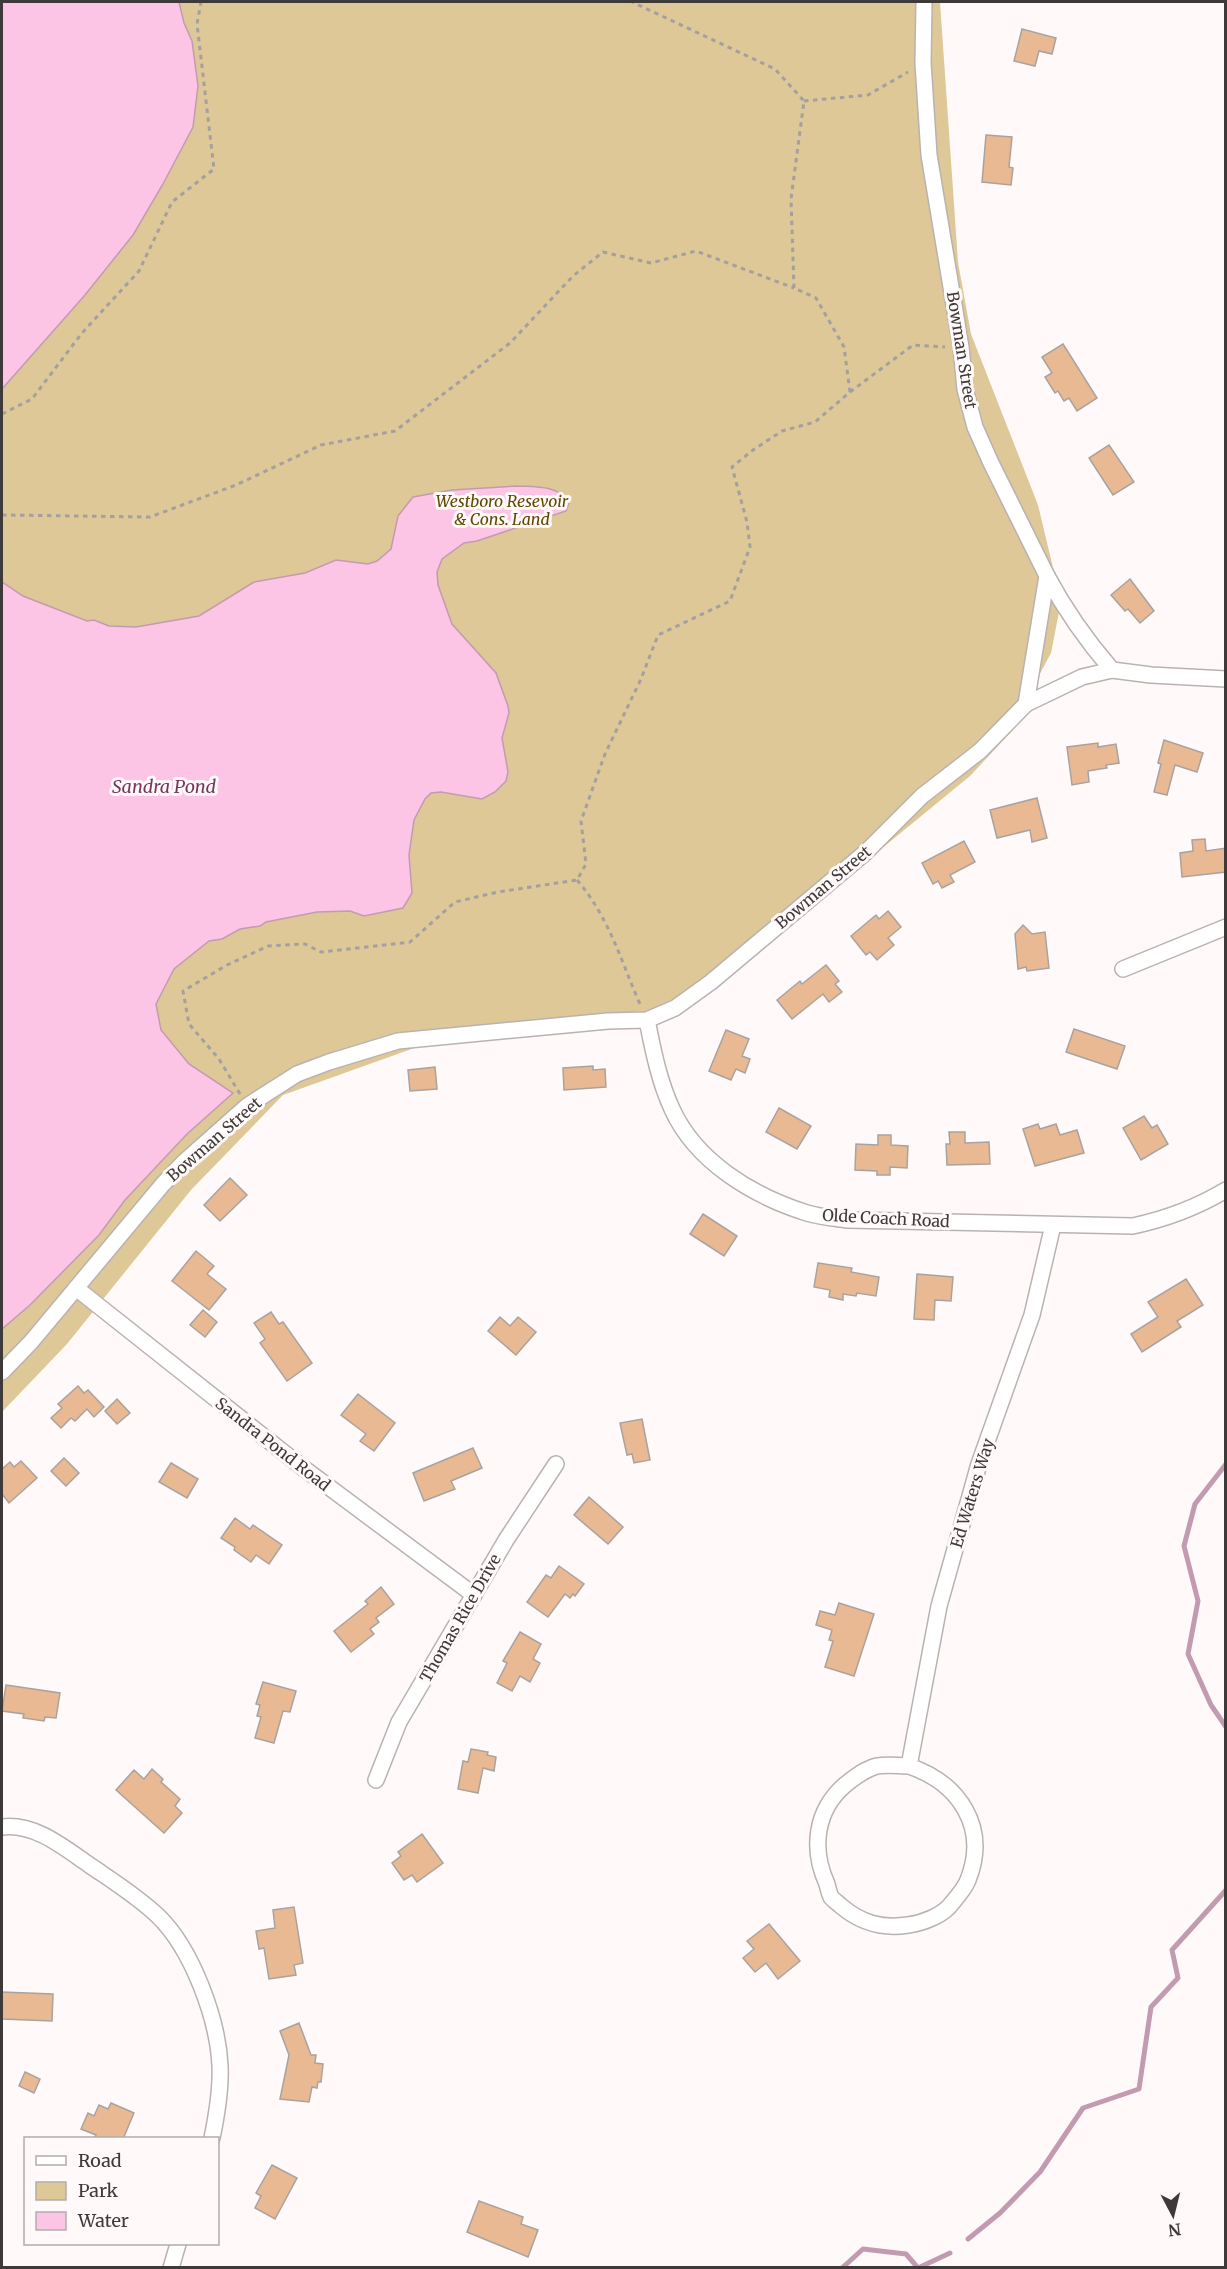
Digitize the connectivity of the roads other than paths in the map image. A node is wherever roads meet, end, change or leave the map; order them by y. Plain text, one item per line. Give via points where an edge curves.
1 (924, 2) edge
2 (1047, 576) junction
3 (1112, 670) junction
4 (1226, 679) edge
5 (1026, 704) junction
6 (1226, 927) edge
7 (1123, 969) dead end
8 (647, 1020) junction
9 (1226, 1190) edge
10 (1053, 1225) junction
11 (76, 1288) junction
12 (2, 1372) edge
13 (556, 1464) dead end
14 (474, 1595) junction
15 (909, 1766) junction
16 (376, 1780) dead end
17 (2, 1827) edge
18 (212, 2137) edge
19 (178, 2245) edge
20 (171, 2268) edge

1 - 2 street, Bowman Street via 929,155 965,389 975,427
2 - 3 street, Bowman Street via 1062,604
2 - 5 street
3 - 4 street
3 - 5 street, Bowman Street via 1082,677
5 - 8 street, Bowman Street via 980,751 922,796 866,852 711,982 675,1008
6 - 7 street
8 - 10 street, Olde Coach Road via 663,1086 687,1135 713,1163 777,1202 810,1214 848,1220
8 - 11 street, Bowman Street via 398,1041 297,1074 247,1106 185,1161
9 - 10 street, Olde Coach Road via 1182,1212 1133,1226
10 - 15 street, Ed Waters Way via 1032,1315 979,1464 939,1606
11 - 12 street, Bowman Street
11 - 14 street, Sandra Pond Road via 310,1473
13 - 14 street, Thomas Rice Drive
14 - 16 street, Thomas Rice Drive via 399,1722
15 - 15 street via 878,1766 852,1779 829,1805 817,1833 820,1872 831,1898 867,1923 885,1927 917,1923 949,1907 967,1883 972,1868 972,1826 963,1802 937,1778
17 - 18 street via 27,1827 65,1848 159,1917 185,1952 203,1990 216,2032 220,2075
19 - 20 street

